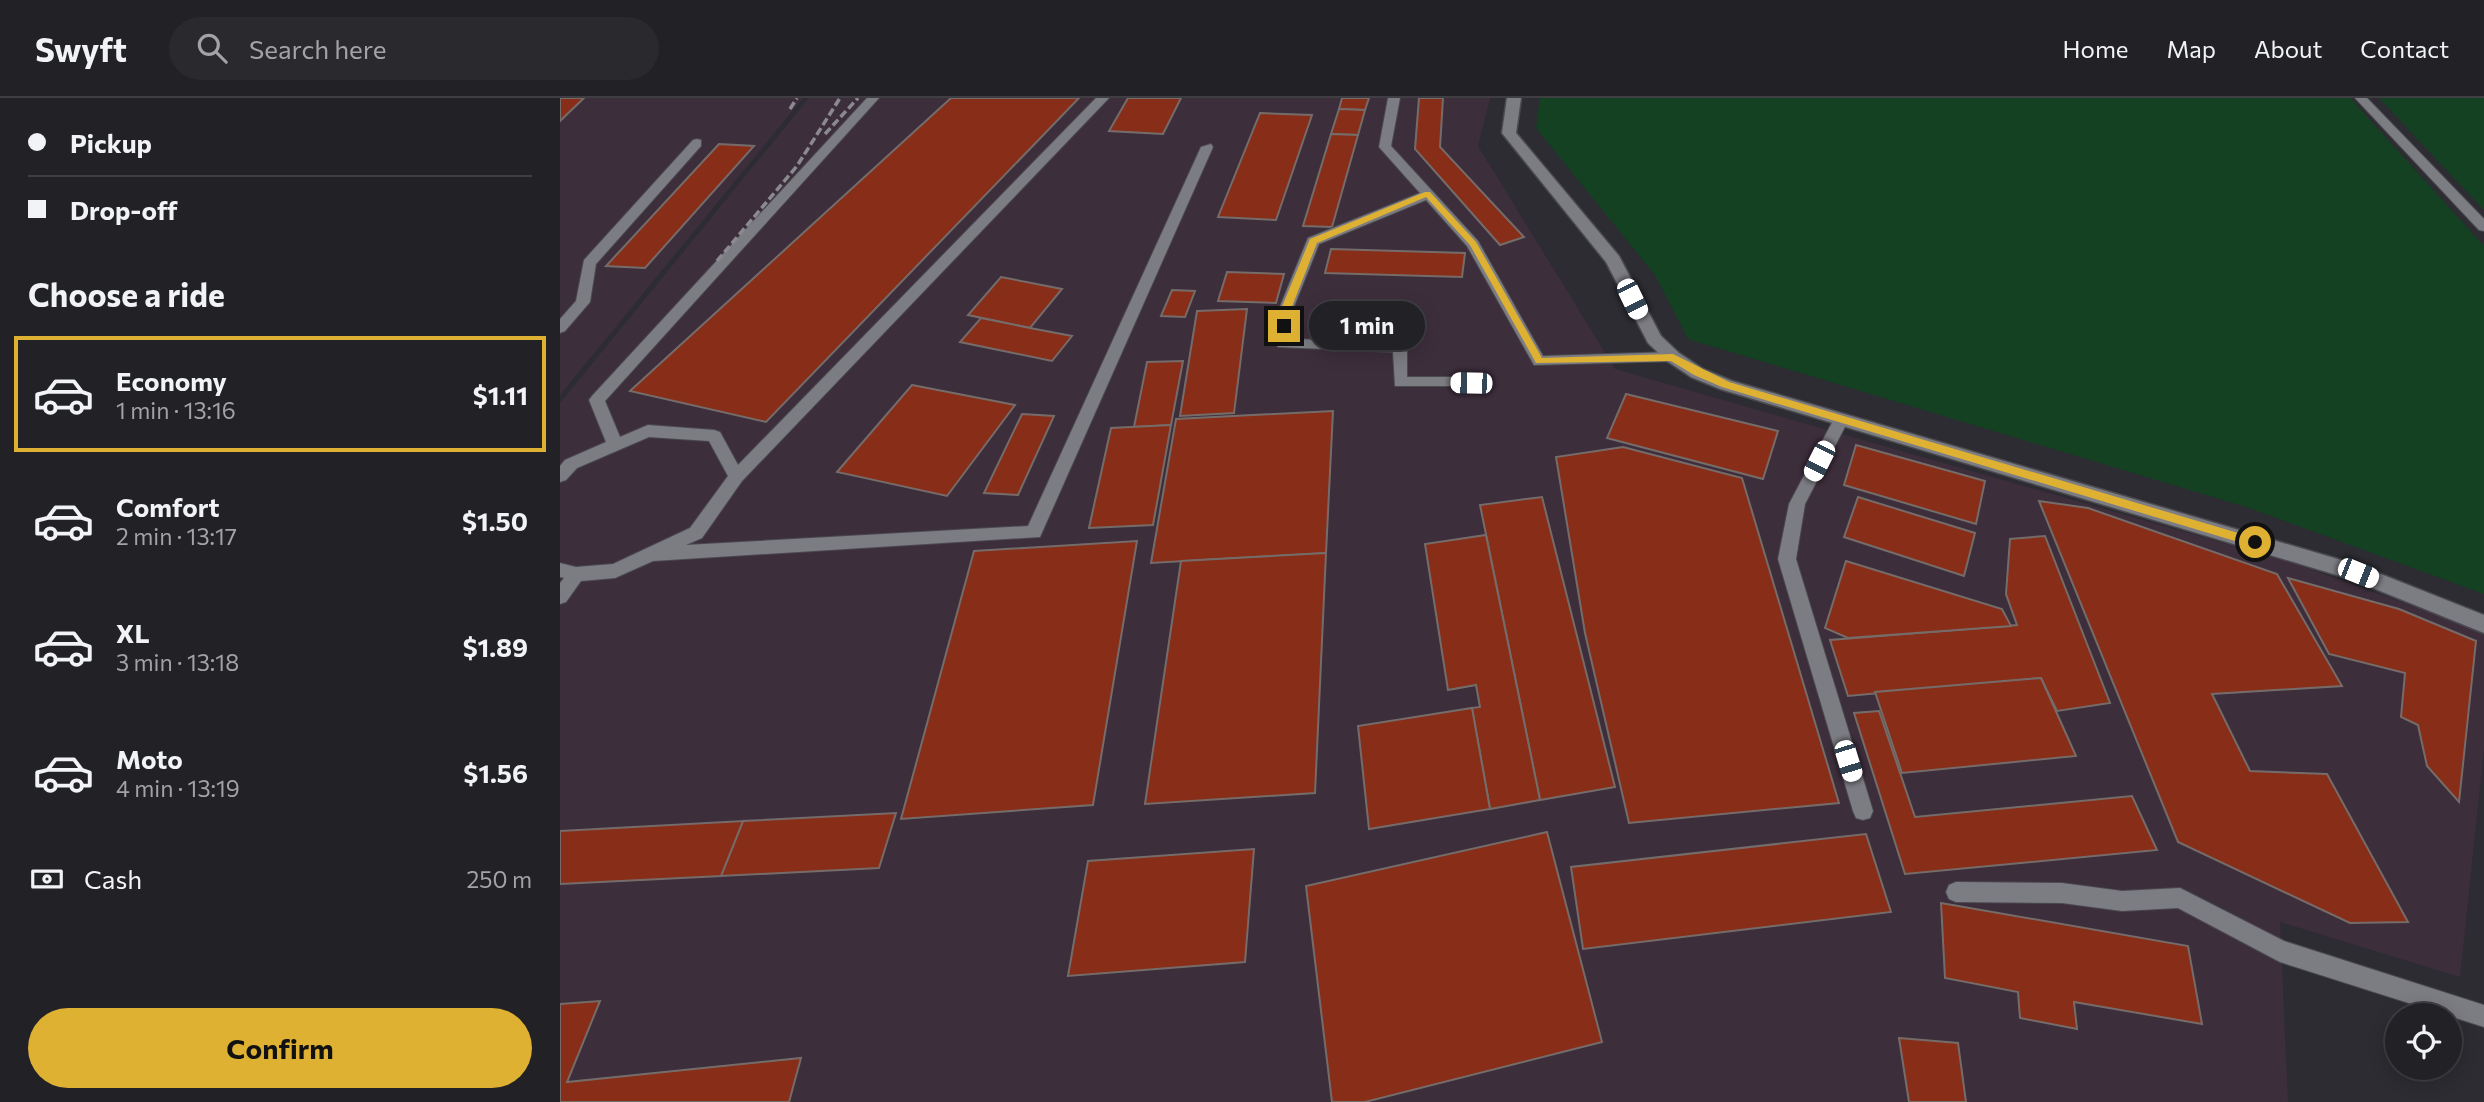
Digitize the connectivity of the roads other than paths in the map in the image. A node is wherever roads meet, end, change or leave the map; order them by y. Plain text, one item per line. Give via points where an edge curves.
1 (873, 98) edge
2 (1103, 98) edge
3 (1394, 98) edge
4 (1514, 98) edge
5 (2361, 98) edge
6 (697, 143) dead end
7 (1207, 147) dead end
8 (1427, 194) junction
9 (2484, 227) edge
10 (560, 328) edge
11 (1673, 358) junction
12 (1471, 383) dead end
13 (1841, 419) junction
14 (615, 445) junction
15 (560, 476) edge
16 (736, 477) junction
17 (650, 554) junction
18 (568, 572) edge
19 (560, 597) edge
20 (2484, 624) edge
21 (1863, 811) dead end
22 (1956, 892) dead end
23 (2484, 1016) edge

1 - 14 lane via 597,400
2 - 16 lane
3 - 8 lane via 1385,146
4 - 11 street via 1509,133 1614,260 1654,339
5 - 9 lane
6 - 10 lane via 589,263 583,302
7 - 17 lane via 1034,532
8 - 11 lane via 1473,244 1539,361
8 - 12 lane via 1313,241 1286,309 1283,344 1400,347 1399,382
11 - 13 street via 1726,385
13 - 20 street via 2358,573
13 - 21 lane via 1797,504 1787,559
14 - 15 lane via 571,464
14 - 16 lane via 648,431 714,436
16 - 17 lane via 696,533
17 - 18 lane via 615,571
18 - 19 lane
22 - 23 lane via 2062,892 2122,901 2180,898 2280,951

